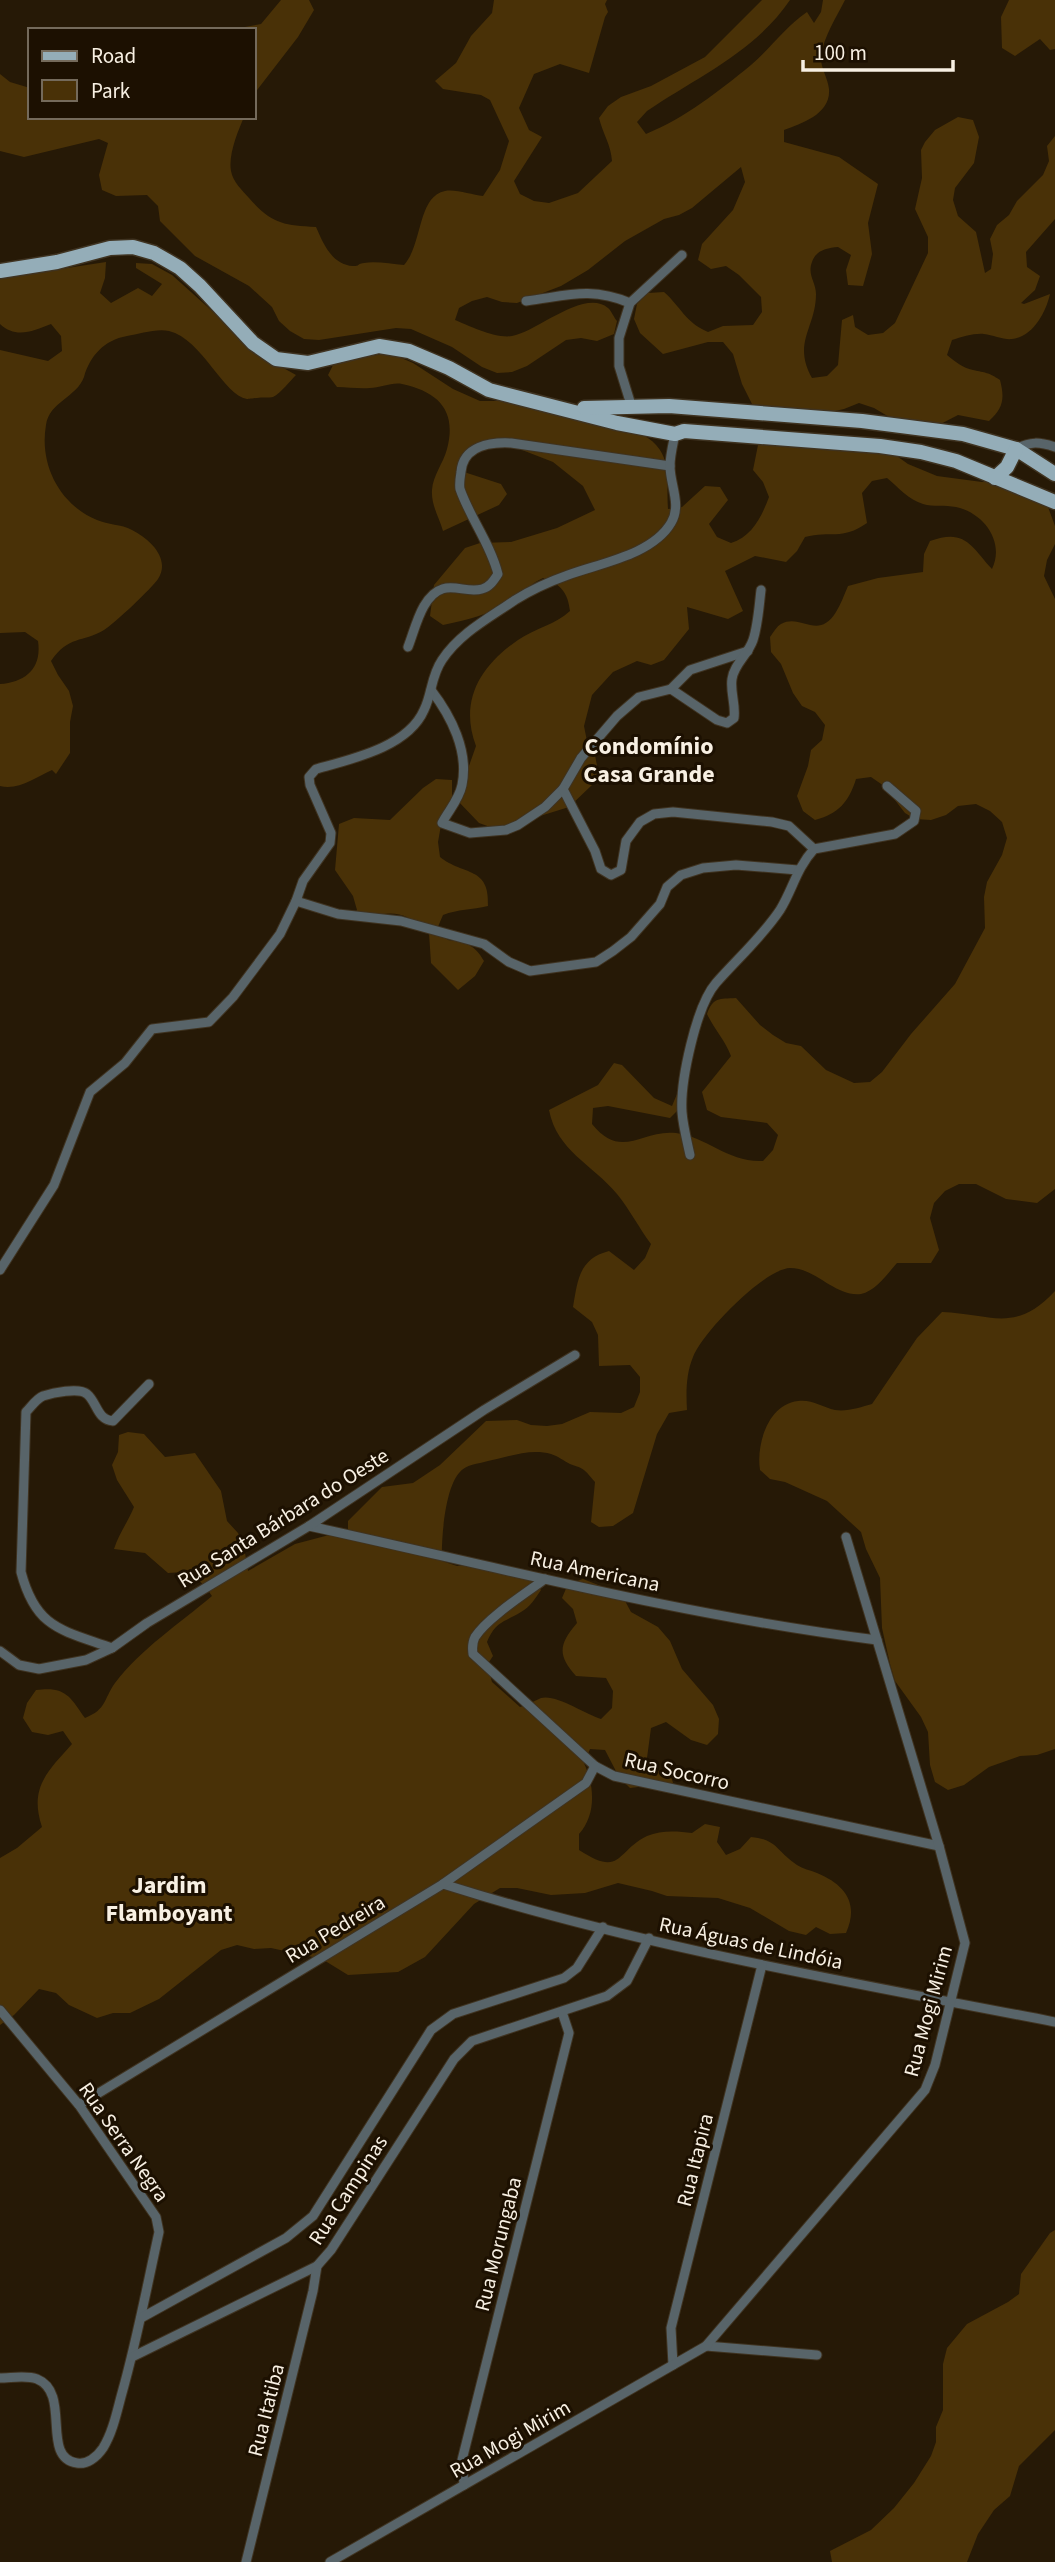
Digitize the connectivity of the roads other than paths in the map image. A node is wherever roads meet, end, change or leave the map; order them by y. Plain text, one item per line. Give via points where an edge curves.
1 (682, 256) dead end
2 (0, 271) edge
3 (526, 301) dead end
4 (630, 303) junction
5 (669, 406) junction
6 (684, 407) junction
7 (566, 408) junction
8 (632, 408) junction
9 (675, 433) junction
10 (1055, 447) edge
11 (1016, 449) junction
12 (670, 466) junction
13 (1055, 474) edge
14 (995, 478) junction
15 (1055, 502) edge
16 (761, 590) dead end
17 (408, 647) dead end
18 (748, 651) junction
19 (671, 689) junction
20 (430, 690) junction
21 (887, 786) dead end
22 (563, 789) junction
23 (814, 849) junction
24 (798, 870) junction
25 (296, 901) junction
26 (690, 1155) dead end
27 (0, 1269) edge
28 (575, 1356) dead end
29 (149, 1384) dead end
30 (309, 1525) junction
31 (846, 1536) dead end
32 (545, 1578) junction
33 (877, 1640) junction
34 (112, 1648) junction
35 (0, 1651) edge
36 (595, 1766) junction
37 (939, 1846) junction
38 (443, 1884) junction
39 (603, 1927) junction
40 (649, 1938) junction
41 (762, 1965) junction
42 (950, 2001) junction
43 (0, 2010) edge
44 (562, 2012) junction
45 (1055, 2022) edge
46 (79, 2105) junction
47 (317, 2266) junction
48 (141, 2318) junction
49 (706, 2346) junction
50 (817, 2355) dead end
51 (132, 2357) junction
52 (673, 2364) junction
53 (0, 2378) edge
54 (464, 2485) junction
55 (246, 2562) edge
56 (330, 2562) edge

1 - 4 street
2 - 7 main road via 133,247 180,268 253,343 276,359 308,363 379,346 409,351 489,390
3 - 4 street via 577,292 610,295
4 - 8 street via 619,338 619,366
5 - 6 main road
5 - 8 main road
5 - 9 main road via 659,423
6 - 9 main road via 688,425
6 - 11 main road via 963,433
7 - 8 main road
7 - 9 main road
9 - 12 street
9 - 14 main road via 880,446 956,461
10 - 11 street via 1027,442
11 - 13 main road
11 - 14 main road
12 - 17 street via 511,443 491,442 473,450 461,466 459,486 498,574 481,590 451,586 437,592 425,604
12 - 20 street via 677,504 672,523 654,541 625,557 566,575 511,603 463,635 441,661
14 - 15 main road
16 - 18 street
18 - 19 street via 690,670
18 - 19 street via 731,681 735,709 734,718 727,723
19 - 22 street via 639,697 617,716 581,758
20 - 22 street via 446,709 463,755 463,785 442,823 470,833 506,830 545,807
20 - 25 street via 419,722 391,745 316,769 309,777 331,833 325,853 303,881
21 - 23 street via 916,811 907,828
22 - 23 street via 601,869 611,875 621,870 626,841 633,831 654,814 772,822 789,826
23 - 24 street
24 - 25 street via 736,865 681,875 631,937 596,962 530,971 484,944 401,920 338,914
24 - 26 street via 780,909 713,985 703,1005 684,1084 682,1112
25 - 27 street via 262,961 209,1022 152,1029 125,1063 90,1092 54,1185
28 - 30 street, Rua Santa Bárbara do Oeste
29 - 34 street via 113,1421 107,1421 80,1390 41,1397 26,1412 21,1572 27,1594 54,1628
30 - 32 street, Rua Americana
30 - 34 street, Rua Santa Bárbara do Oeste
31 - 33 street, Rua Mogi Mirim
32 - 33 street, Rua Americana via 766,1624
32 - 36 street, Rua Socorro via 476,1636 472,1654
33 - 37 street, Rua Mogi Mirim
34 - 35 street, Rua Santa Bárbara do Oeste via 86,1660 39,1669 19,1665
36 - 37 street, Rua Socorro via 614,1776
36 - 38 street, Rua Pedreira via 586,1783
37 - 42 street, Rua Mogi Mirim via 965,1942
38 - 39 street, Rua Águas de Lindóia
38 - 46 street, Rua Pedreira
39 - 40 street, Rua Águas de Lindóia
39 - 48 street, Rua Campinas via 577,1968 564,1978 453,2014 431,2030 313,2216 286,2238
40 - 41 street, Rua Águas de Lindóia
40 - 44 street, Rua Campinas via 627,1981 607,1996
41 - 42 street, Rua Águas de Lindóia
41 - 52 street, Rua Itapira via 671,2328
42 - 45 street, Rua Águas de Lindóia
42 - 49 street, Rua Mogi Mirim via 925,2090
43 - 46 street, Rua Serra Negra
44 - 47 street, Rua Campinas via 472,2041 454,2059
44 - 54 street, Rua Morungaba via 569,2033 461,2460
46 - 48 street, Rua Serra Negra via 156,2217 159,2231
47 - 51 street, Rua Campinas
47 - 55 street, Rua Itatiba
48 - 51 street, Rua Serra Negra
49 - 50 street
49 - 52 street, Rua Mogi Mirim
51 - 53 street via 103,2448 83,2464 73,2463 58,2448 55,2403 44,2383 34,2378
52 - 54 street, Rua Mogi Mirim
54 - 56 street, Rua Mogi Mirim

